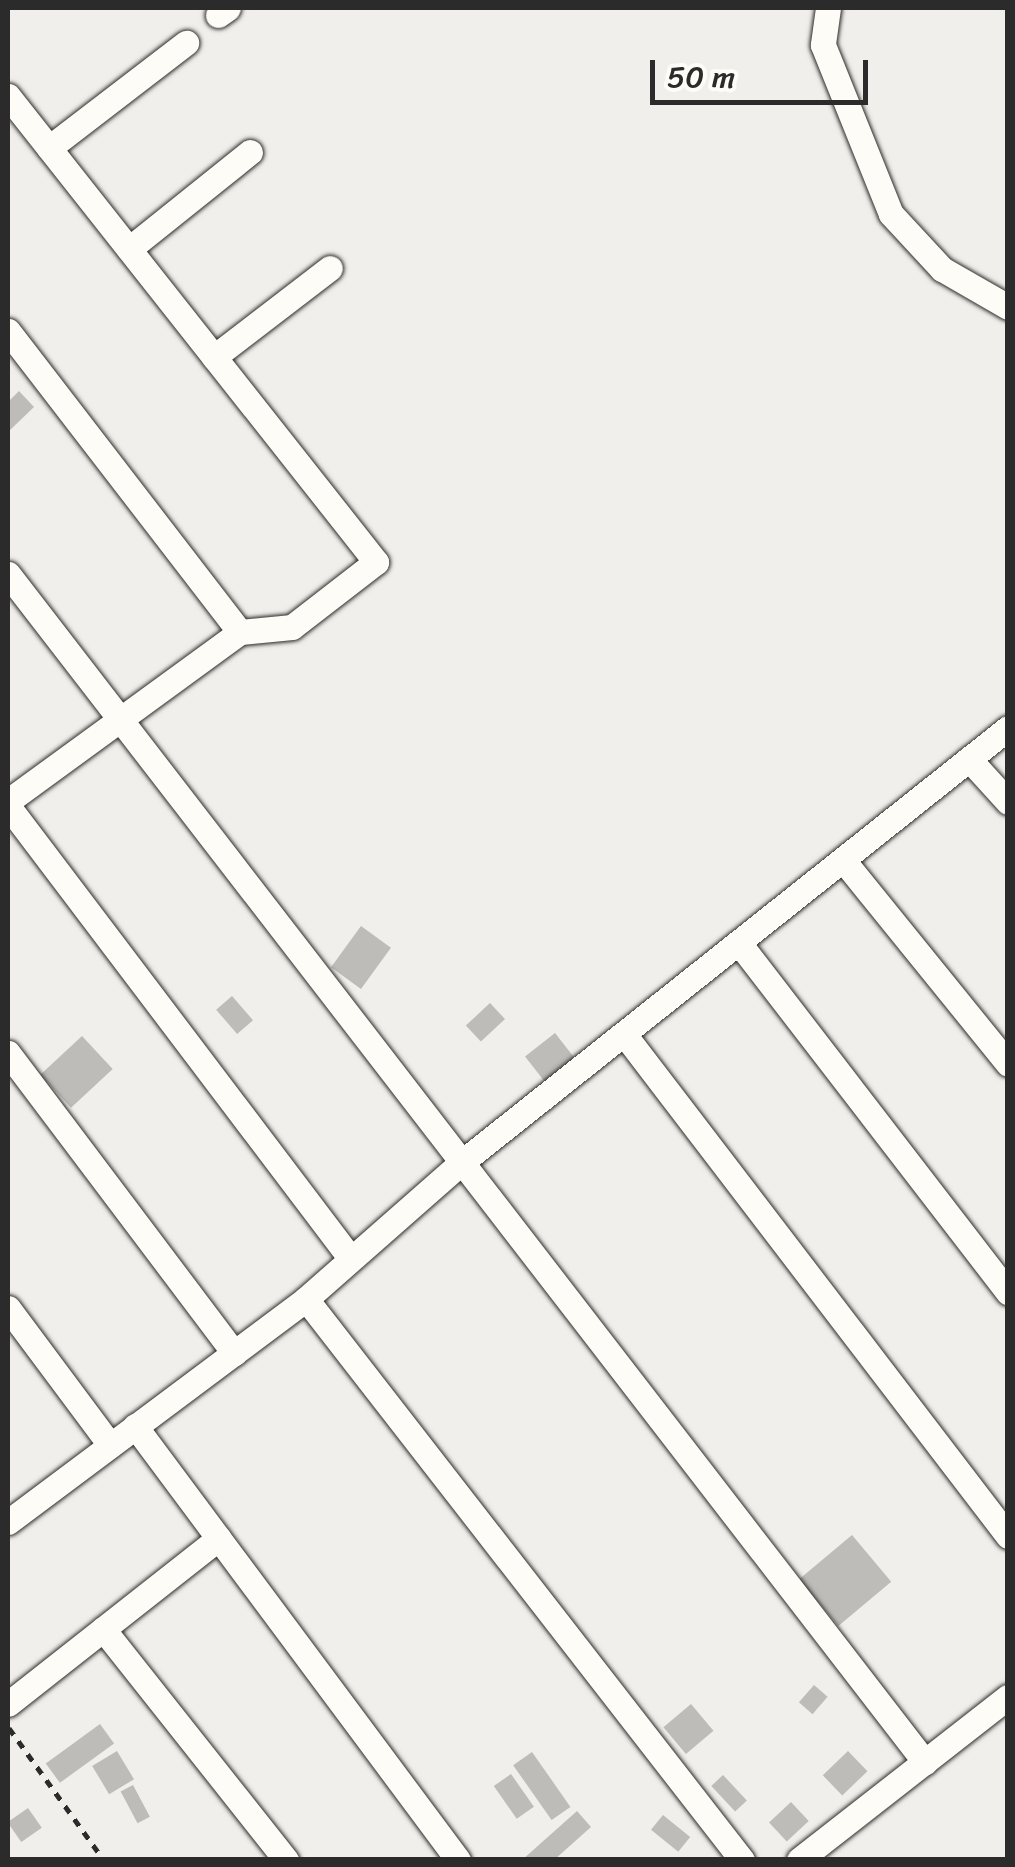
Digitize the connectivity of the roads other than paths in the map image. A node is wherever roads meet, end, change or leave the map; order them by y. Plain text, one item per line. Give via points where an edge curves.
1 (828, 8) edge
2 (186, 42) dead end
3 (8, 96) edge
4 (49, 148) junction
5 (250, 152) dead end
6 (129, 249) junction
7 (330, 268) dead end
8 (1008, 307) edge
9 (8, 331) edge
10 (214, 357) junction
11 (8, 574) edge
12 (240, 632) junction
13 (120, 719) junction
14 (1008, 728) edge
15 (969, 759) junction
16 (1008, 802) edge
17 (8, 803) edge
18 (843, 860) junction
19 (739, 943) junction
20 (624, 1034) junction
21 (8, 1053) edge
22 (1008, 1064) edge
23 (462, 1162) junction
24 (351, 1259) junction
25 (1008, 1292) edge
26 (306, 1299) junction
27 (8, 1308) edge
28 (234, 1353) junction
29 (136, 1426) junction
30 (110, 1446) junction
31 (8, 1522) edge
32 (1008, 1536) edge
33 (219, 1538) junction
34 (103, 1629) junction
35 (1008, 1698) edge
36 (8, 1704) edge
37 (925, 1762) junction
38 (286, 1860) edge
39 (458, 1860) edge
40 (742, 1860) edge
41 (799, 1860) edge

1 - 8 street via 823,45 891,214 942,269
2 - 4 street
3 - 4 street
4 - 6 street
5 - 6 street
6 - 10 street
7 - 10 street
9 - 12 street
10 - 12 street via 376,562 292,627
11 - 13 street
12 - 13 street
13 - 17 street
13 - 23 street
14 - 15 street
15 - 16 street
15 - 18 street
17 - 24 street
18 - 19 street
18 - 22 street
19 - 20 street
19 - 25 street
20 - 23 street
20 - 32 street
21 - 28 street
23 - 24 street
23 - 37 street
24 - 26 street
26 - 28 street
26 - 40 street
27 - 30 street
28 - 29 street
29 - 30 street
29 - 33 street
30 - 31 street
33 - 34 street
33 - 39 street
34 - 36 street
34 - 38 street
35 - 37 street
37 - 41 street

